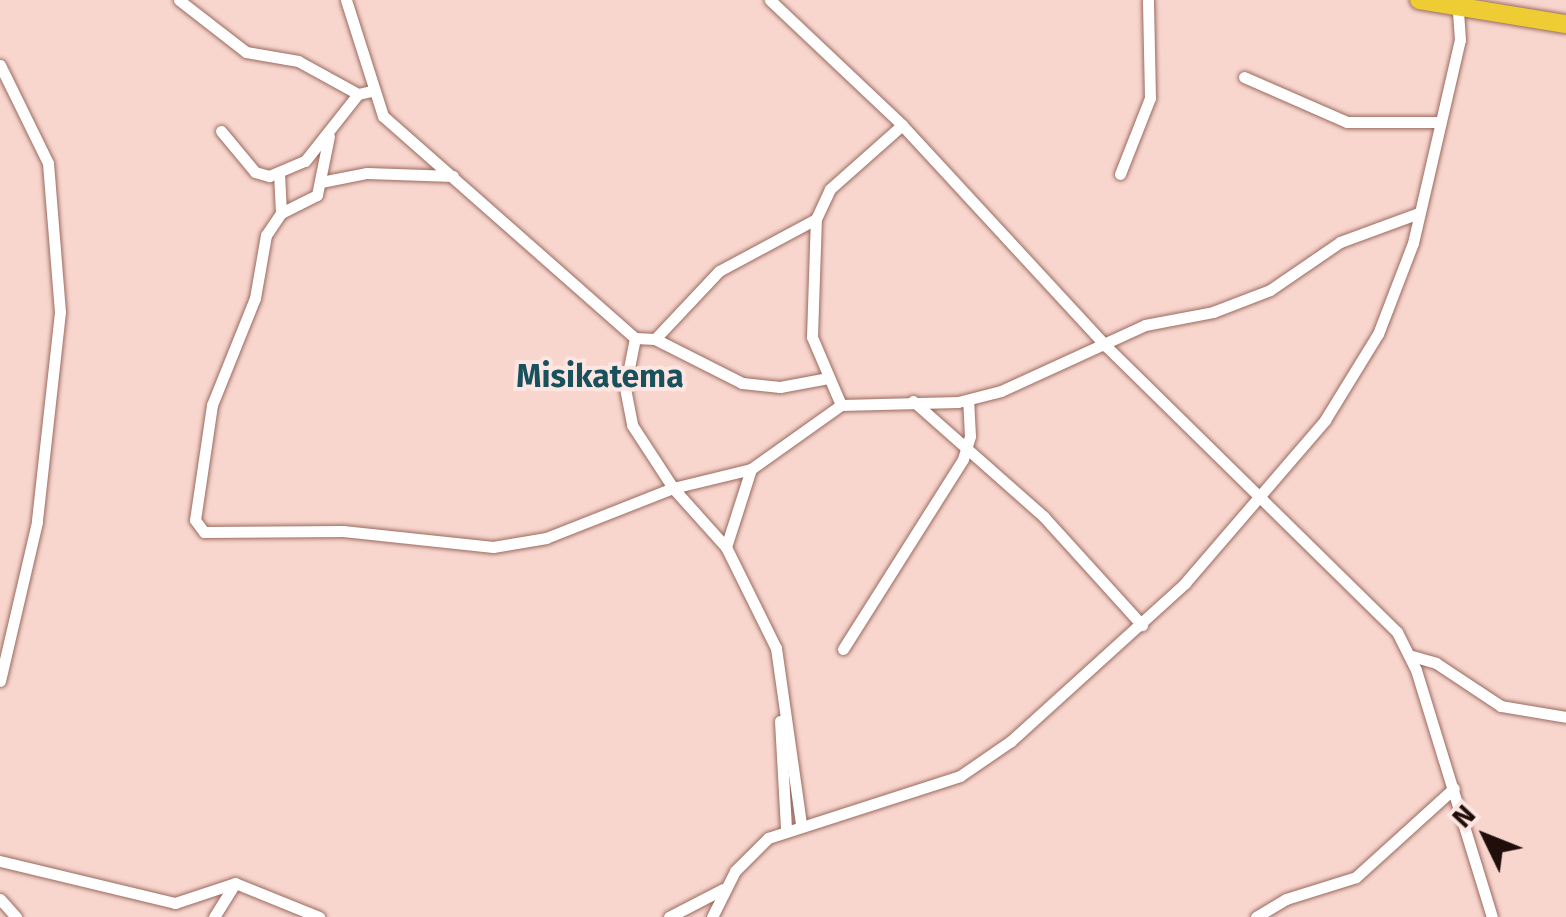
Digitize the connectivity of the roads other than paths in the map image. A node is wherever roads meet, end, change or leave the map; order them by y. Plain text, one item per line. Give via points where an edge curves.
1 (179, 0) edge
2 (346, 0) edge
3 (770, 0) edge
4 (1148, 0) edge
5 (1420, 0) edge
6 (1456, 3) edge
7 (1566, 25) edge
8 (0, 64) edge
9 (1244, 76) dead end
10 (364, 92) junction
11 (1436, 122) junction
12 (902, 126) junction
13 (221, 131) dead end
14 (329, 136) junction
15 (279, 173) junction
16 (1120, 174) dead end
17 (453, 176) junction
18 (321, 182) junction
19 (281, 213) junction
20 (1418, 213) junction
21 (816, 219) junction
22 (635, 338) junction
23 (655, 339) junction
24 (1106, 346) junction
25 (828, 378) junction
26 (968, 400) junction
27 (914, 401) junction
28 (841, 405) junction
29 (968, 446) junction
30 (750, 469) junction
31 (673, 488) junction
32 (1260, 499) junction
33 (726, 547) junction
34 (1142, 626) junction
35 (843, 649) dead end
36 (1412, 656) junction
37 (0, 681) edge
38 (782, 707) junction
39 (1566, 717) edge
40 (1454, 788) junction
41 (801, 824) junction
42 (786, 828) junction
43 (0, 861) edge
44 (236, 883) junction
45 (723, 889) junction
46 (0, 899) edge
47 (16, 917) edge
48 (214, 917) edge
49 (319, 917) edge
50 (670, 917) edge
51 (712, 917) edge
52 (1256, 917) edge
53 (1492, 917) edge

1 - 10 street via 246,52 298,61
2 - 10 street
3 - 12 street
4 - 16 street via 1150,98
5 - 6 highway
6 - 7 highway
6 - 11 street via 1460,40
8 - 37 street via 48,163 60,312 38,522
9 - 11 street via 1347,122
10 - 14 street
10 - 17 street
11 - 20 street
12 - 21 street via 830,189
12 - 24 street
13 - 15 street via 254,172
14 - 15 street via 306,161
14 - 18 street
15 - 19 street
17 - 18 street via 368,172
17 - 22 street
18 - 19 street via 314,199
19 - 31 street via 266,234 255,298 212,405 198,528 343,531 493,547 546,538
20 - 24 street via 1340,242 1270,290 1213,312 1145,326
20 - 32 street via 1396,291 1362,366
21 - 23 street via 719,271
21 - 25 street via 812,338
22 - 23 street
22 - 31 street via 625,388 632,425
23 - 25 street via 742,383 780,387
24 - 26 street
24 - 32 street
25 - 28 street
26 - 27 street
26 - 29 street
27 - 28 street
27 - 29 street
28 - 30 street
29 - 34 street via 1060,533
29 - 35 street
30 - 31 street
30 - 33 street
31 - 33 street
32 - 34 street
32 - 36 street via 1382,615
33 - 38 street via 776,648
34 - 41 street via 976,767 914,793
36 - 39 street via 1436,663 1502,706
36 - 40 street
38 - 41 street
38 - 42 street
40 - 52 street via 1356,877 1286,899
40 - 53 street
41 - 42 street
42 - 45 street via 756,849
43 - 44 street via 176,902
44 - 48 street
44 - 49 street
45 - 50 street
45 - 51 street
46 - 47 street

